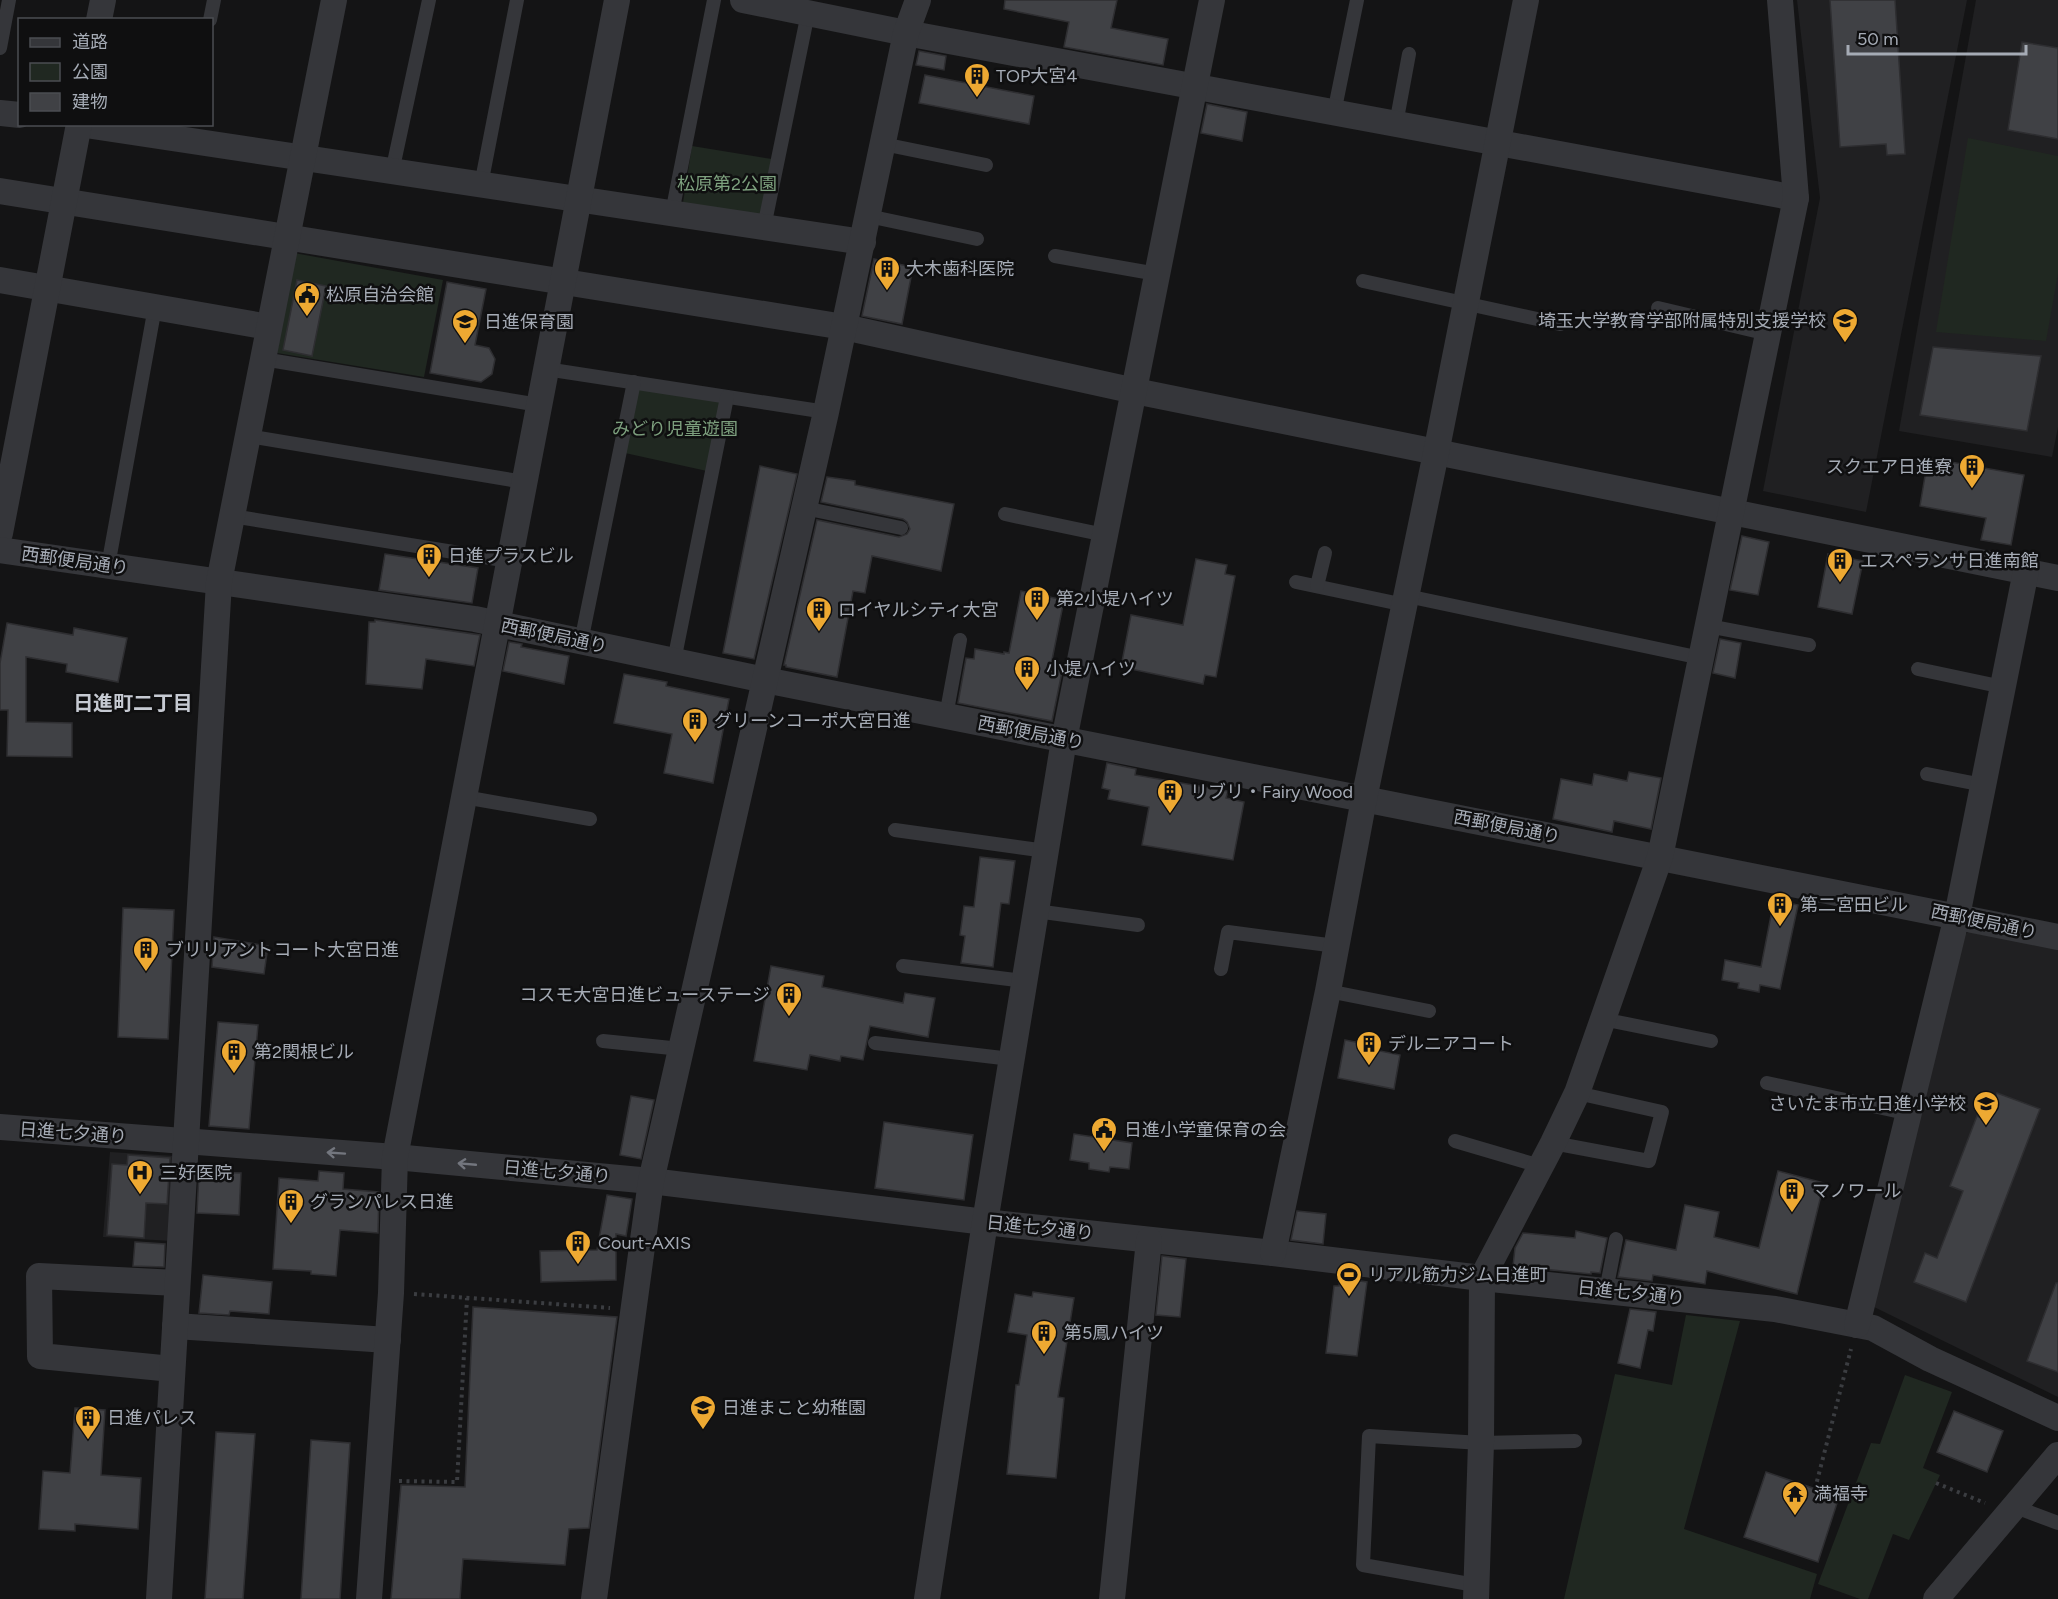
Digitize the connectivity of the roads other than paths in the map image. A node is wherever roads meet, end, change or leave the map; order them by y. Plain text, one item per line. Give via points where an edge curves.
1 (9, 0) edge
2 (103, 0) edge
3 (214, 0) edge
4 (334, 0) edge
5 (429, 0) edge
6 (518, 0) edge
7 (616, 0) edge
8 (714, 0) edge
9 (743, 0) edge
10 (918, 0) edge
11 (1212, 0) edge
12 (1357, 0) edge
13 (1526, 0) edge
14 (1780, 0) edge
15 (808, 13) junction
16 (99, 18) edge
17 (210, 18) edge
18 (906, 33) junction
19 (1, 39) edge
20 (1410, 54) dead end
21 (1194, 86) junction
22 (0, 112) edge
23 (1334, 113) junction
24 (18, 116) edge
25 (1396, 124) junction
26 (79, 126) edge
27 (103, 126) edge
28 (187, 133) edge
29 (1496, 142) junction
30 (883, 144) junction
31 (303, 158) junction
32 (987, 165) dead end
33 (392, 172) junction
34 (481, 185) junction
35 (0, 191) edge
36 (1796, 198) junction
37 (578, 200) junction
38 (64, 201) junction
39 (672, 213) junction
40 (868, 216) junction
41 (764, 227) junction
42 (287, 238) junction
43 (976, 239) dead end
44 (862, 242) junction
45 (1055, 256) dead end
46 (1158, 274) junction
47 (0, 280) edge
48 (563, 281) junction
49 (1363, 281) dead end
50 (48, 288) junction
51 (1465, 304) junction
52 (155, 307) junction
53 (1658, 308) dead end
54 (1560, 324) dead end
55 (270, 327) junction
56 (844, 327) junction
57 (1768, 334) junction
58 (263, 359) junction
59 (546, 369) junction
60 (634, 382) junction
61 (1135, 391) junction
62 (727, 397) junction
63 (539, 405) junction
64 (826, 412) junction
65 (248, 436) junction
66 (1436, 453) junction
67 (7, 461) edge
68 (524, 482) junction
69 (804, 508) junction
70 (1731, 512) junction
71 (1005, 514) dead end
72 (232, 516) junction
73 (901, 528) dead end
74 (0, 533) edge
75 (1105, 535) junction
76 (0, 550) edge
77 (1325, 553) dead end
78 (509, 561) junction
79 (108, 566) junction
80 (2026, 571) junction
81 (2058, 578) edge
82 (219, 582) junction
83 (1296, 582) dead end
84 (1317, 586) junction
85 (1406, 601) junction
86 (497, 624) junction
87 (1708, 626) junction
88 (960, 640) dead end
89 (581, 642) junction
90 (1809, 645) dead end
91 (1701, 658) junction
92 (674, 661) junction
93 (1918, 669) dead end
94 (765, 681) junction
95 (2003, 687) junction
96 (946, 716) junction
97 (1064, 740) junction
98 (1927, 774) dead end
99 (1983, 784) junction
100 (464, 797) junction
101 (1364, 799) junction
102 (590, 819) dead end
103 (895, 830) dead end
104 (1046, 851) junction
105 (1660, 857) junction
106 (1036, 911) junction
107 (1957, 916) junction
108 (1138, 925) dead end
109 (2058, 937) edge
110 (1336, 946) junction
111 (903, 966) dead end
112 (1221, 969) dead end
113 (1024, 981) junction
114 (1328, 991) junction
115 (1429, 1011) dead end
116 (1602, 1019) junction
117 (603, 1041) dead end
118 (1711, 1041) dead end
119 (875, 1043) dead end
120 (681, 1049) junction
121 (1011, 1059) junction
122 (1767, 1083) dead end
123 (1576, 1093) junction
124 (1910, 1114) junction
125 (0, 1127) edge
126 (186, 1141) junction
127 (1455, 1141) dead end
128 (1553, 1143) junction
129 (395, 1157) junction
130 (1540, 1167) junction
131 (651, 1181) junction
132 (985, 1222) junction
133 (1616, 1239) dead end
134 (1149, 1240) junction
135 (1273, 1253) junction
136 (1482, 1278) junction
137 (177, 1283) junction
138 (1606, 1291) junction
139 (1857, 1325) junction
140 (175, 1326) junction
141 (388, 1340) junction
142 (172, 1369) junction
143 (2058, 1418) edge
144 (1575, 1441) dead end
145 (1481, 1443) junction
146 (2058, 1455) edge
147 (2011, 1510) junction
148 (2058, 1523) edge
149 (1475, 1592) edge
150 (1943, 1598) edge
151 (159, 1599) edge
152 (369, 1599) edge
153 (594, 1599) edge
154 (927, 1599) edge
155 (1112, 1599) edge

1 - 19 lane
2 - 16 street
3 - 17 lane
4 - 31 street
5 - 33 lane
6 - 34 lane
7 - 37 street
8 - 39 lane
9 - 15 street
10 - 18 street
11 - 21 street
12 - 23 lane
13 - 29 street
14 - 36 street
15 - 18 street
15 - 41 lane
18 - 21 street
18 - 30 street
20 - 25 lane
21 - 23 street
21 - 46 street
22 - 24 street
23 - 25 street
25 - 29 street
26 - 38 street
27 - 28 street
28 - 31 street
29 - 36 street
29 - 51 street
30 - 32 lane
30 - 40 street
31 - 33 street
31 - 42 street
33 - 34 street
34 - 37 street
35 - 38 street
36 - 57 street
37 - 39 street
37 - 48 street
38 - 42 street
38 - 50 street
39 - 41 street
40 - 43 lane
40 - 44 street
41 - 44 street
42 - 48 street
42 - 55 street
44 - 56 street
45 - 46 lane
46 - 61 street
47 - 50 street
48 - 56 street
48 - 59 street
49 - 51 lane
50 - 52 street
50 - 67 street
51 - 54 lane
51 - 66 street
52 - 55 street
52 - 79 lane
53 - 57 lane
55 - 58 street
56 - 61 street
56 - 64 street
57 - 70 street
58 - 63 lane
58 - 65 street
59 - 60 lane
59 - 63 street
60 - 62 lane
60 - 89 lane
61 - 66 street
61 - 75 street
62 - 64 lane
62 - 92 lane
63 - 68 street
64 - 69 street
65 - 68 lane
65 - 72 street
66 - 70 street
66 - 85 street
67 - 74 street
68 - 78 street
69 - 73 lane
69 - 94 street
70 - 80 street
70 - 87 street
71 - 75 lane
72 - 78 lane
72 - 82 street
75 - 97 street
76 - 79 street, 西郵便局通り
77 - 84 lane
78 - 86 street
79 - 82 street, 西郵便局通り
80 - 81 street
80 - 95 street
82 - 86 street, 西郵便局通り
82 - 126 street
83 - 84 lane
84 - 85 lane
85 - 91 lane
85 - 101 street
86 - 89 street, 西郵便局通り
86 - 100 street
87 - 90 lane
87 - 91 street
88 - 96 lane
89 - 92 street, 西郵便局通り
91 - 105 street
92 - 94 street, 西郵便局通り
93 - 95 lane
94 - 96 street, 西郵便局通り
94 - 120 street
95 - 99 street
96 - 97 street, 西郵便局通り
97 - 101 street, 西郵便局通り
97 - 104 street
98 - 99 lane
99 - 107 street
100 - 102 lane
100 - 129 street
101 - 105 street, 西郵便局通り
101 - 110 street
103 - 104 lane
104 - 106 street
105 - 107 street, 西郵便局通り
105 - 116 street
106 - 108 lane
106 - 113 street
107 - 109 street, 西郵便局通り
107 - 124 street
110 - 112 lane via 1228,932
110 - 114 street
111 - 113 lane
113 - 121 street
114 - 115 lane
114 - 135 street
116 - 118 lane
116 - 123 street
117 - 120 lane
119 - 121 lane
120 - 131 street
121 - 132 street
122 - 124 lane
123 - 128 street
123 - 128 lane via 1662,1112 1649,1161
124 - 139 street
125 - 126 street, 日進七夕通り
129 -> 126 street, 日進七夕通り
126 - 137 street
127 - 130 lane
128 - 130 street
131 -> 129 street, 日進七夕通り
129 - 141 street
130 - 136 street
131 - 132 street, 日進七夕通り
131 - 153 street
132 - 134 street, 日進七夕通り
132 - 154 street
133 - 138 lane
134 - 135 street, 日進七夕通り
134 - 155 street
135 - 136 street, 日進七夕通り
136 - 138 street, 日進七夕通り
136 - 145 street
137 - 140 street
137 - 142 street via 39,1276 40,1356
138 - 139 street, 日進七夕通り via 1775,1309
139 - 143 street, 日進七夕通り via 1873,1328
140 - 141 street
140 - 142 street
141 - 152 street
142 - 151 street
144 - 145 lane
145 - 149 street
145 - 149 lane via 1369,1436 1363,1565
146 - 147 street
147 - 148 lane
147 - 150 street

